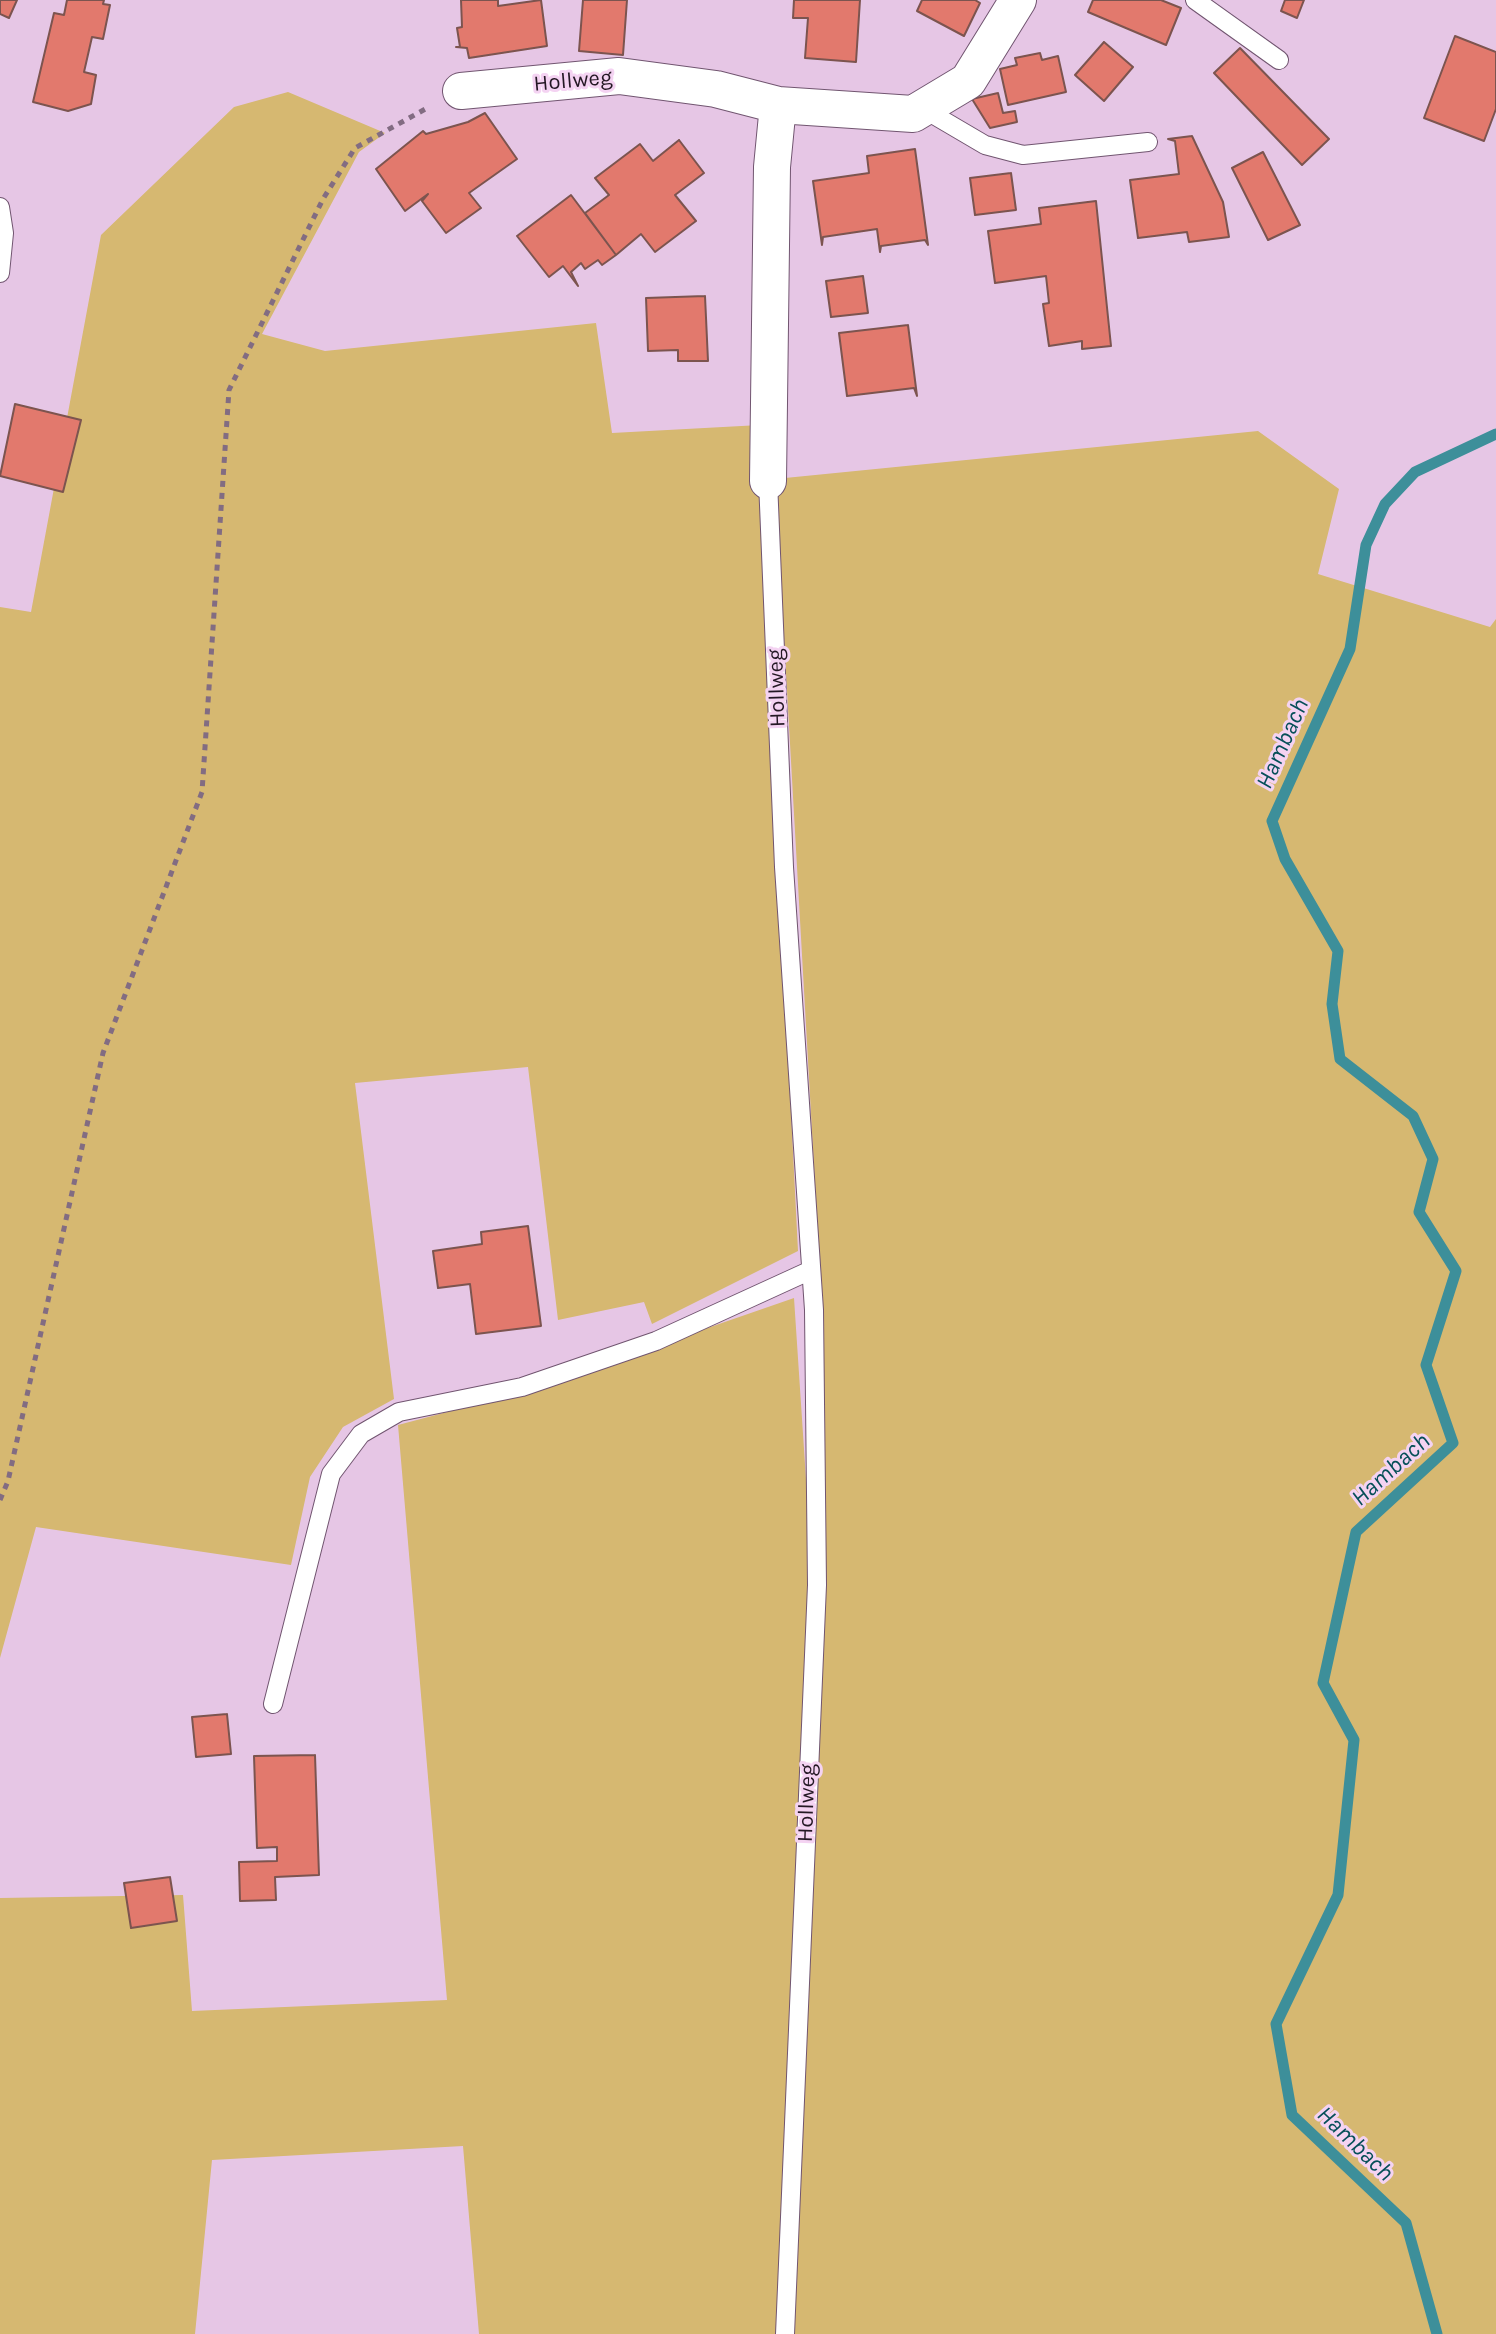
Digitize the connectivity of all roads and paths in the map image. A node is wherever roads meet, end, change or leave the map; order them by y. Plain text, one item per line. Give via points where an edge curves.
1 (1018, 0) edge
2 (1195, 0) edge
3 (1279, 60) dead end
4 (461, 91) joint
5 (778, 105) junction
6 (922, 108) junction
7 (1148, 142) dead end
8 (0, 207) edge
9 (0, 273) edge
10 (768, 481) joint
11 (809, 1271) junction
12 (0, 1500) edge
13 (273, 1704) dead end
14 (785, 2334) edge

1 - 6 street, Hollweg via 968,81
2 - 3 lane
4 - 5 street, Hollweg via 619,76 716,89
4 - 12 path via 355,148 323,199 229,390 202,792 103,1053
5 - 6 street, Hollweg via 913,114
5 - 10 street, Hollweg via 772,167
6 - 7 lane via 985,145 1023,155
8 - 9 lane
10 - 11 lane, Hollweg via 784,867
11 - 13 lane via 656,1341 522,1387 399,1412 361,1434 331,1474
11 - 14 lane, Hollweg via 814,1310 817,1585

